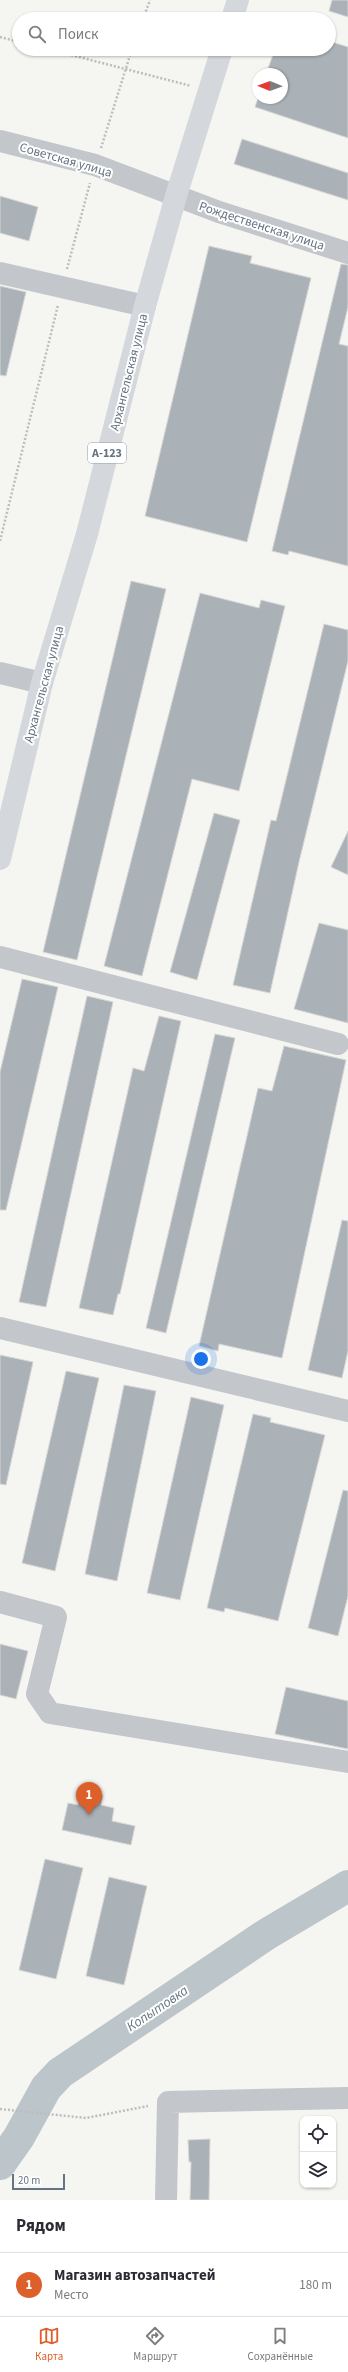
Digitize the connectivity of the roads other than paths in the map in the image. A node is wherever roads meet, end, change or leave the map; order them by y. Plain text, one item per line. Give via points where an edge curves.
1 (238, 0) edge
2 (234, 12) edge
3 (220, 56) edge
4 (0, 141) edge
5 (176, 196) junction
6 (348, 254) edge
7 (0, 273) edge
8 (145, 306) junction
9 (0, 674) edge
10 (42, 683) junction
11 (0, 859) edge
12 (0, 957) edge
13 (338, 1044) dead end
14 (0, 1328) edge
15 (348, 1411) edge
16 (0, 1602) edge
17 (348, 1762) edge
18 (348, 2098) edge
19 (166, 2200) edge

1 - 2 main road
3 - 5 main road, Архангельская улица / А-123
4 - 5 street, Советская улица via 95,165
5 - 6 street, Рождественская улица
5 - 8 main road, Архангельская улица / А-123
7 - 8 street
8 - 10 main road, Архангельская улица / А-123 via 87,534
9 - 10 street
10 - 11 main road, Архангельская улица / А-123
12 - 13 street
14 - 15 street
16 - 17 street via 56,1617 37,1694 50,1713
18 - 19 street via 168,2102

